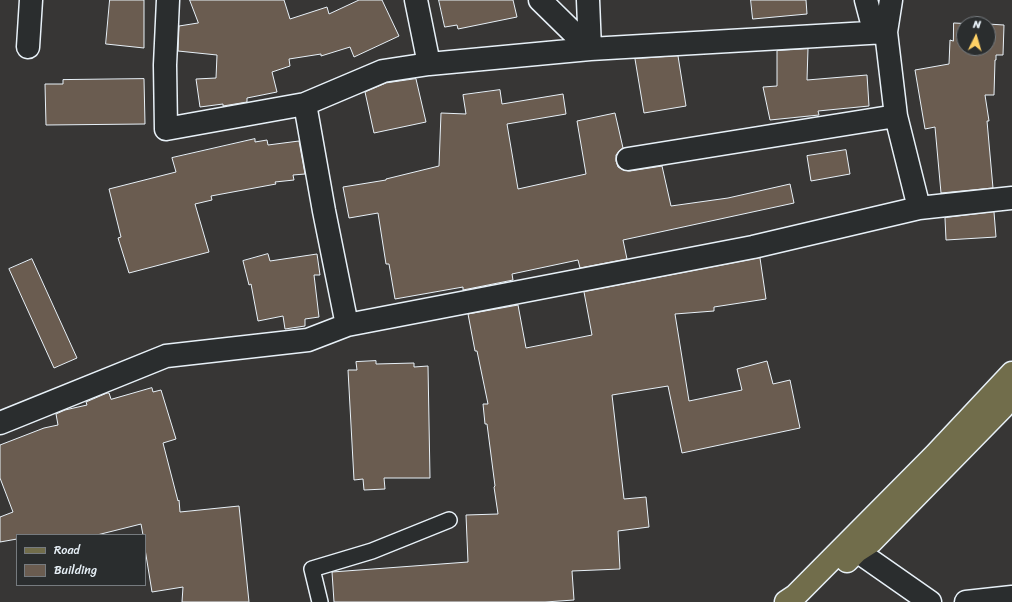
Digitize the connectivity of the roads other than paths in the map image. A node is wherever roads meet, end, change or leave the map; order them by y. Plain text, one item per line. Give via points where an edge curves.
1 (31, 0) edge
2 (168, 0) edge
3 (416, 0) edge
4 (540, 0) edge
5 (588, 0) edge
6 (866, 0) edge
7 (891, 0) edge
8 (886, 32) junction
9 (28, 47) dead end
10 (590, 50) junction
11 (428, 64) junction
12 (305, 104) junction
13 (896, 116) junction
14 (628, 159) dead end
15 (1012, 198) edge
16 (919, 208) junction
17 (347, 325) junction
18 (1012, 374) edge
19 (1012, 397) edge
20 (0, 424) edge
21 (449, 520) dead end
22 (858, 550) junction
23 (1012, 597) edge
24 (320, 602) edge
25 (786, 602) edge
26 (804, 602) edge
27 (930, 602) edge
28 (966, 602) edge

1 - 9 street
2 - 12 street via 166,129
3 - 11 street
4 - 10 street
5 - 10 street
6 - 8 street via 872,19
7 - 8 street
8 - 10 street
8 - 13 street
10 - 11 street
11 - 12 street via 383,72
12 - 17 street
13 - 14 street
13 - 16 street
15 - 16 street
16 - 17 street via 752,247
17 - 20 street via 308,340 166,356
18 - 25 main road via 935,455 795,596
19 - 22 main road via 871,542
21 - 24 lane via 372,551 312,569
22 - 26 main road
22 - 27 street
23 - 28 street

